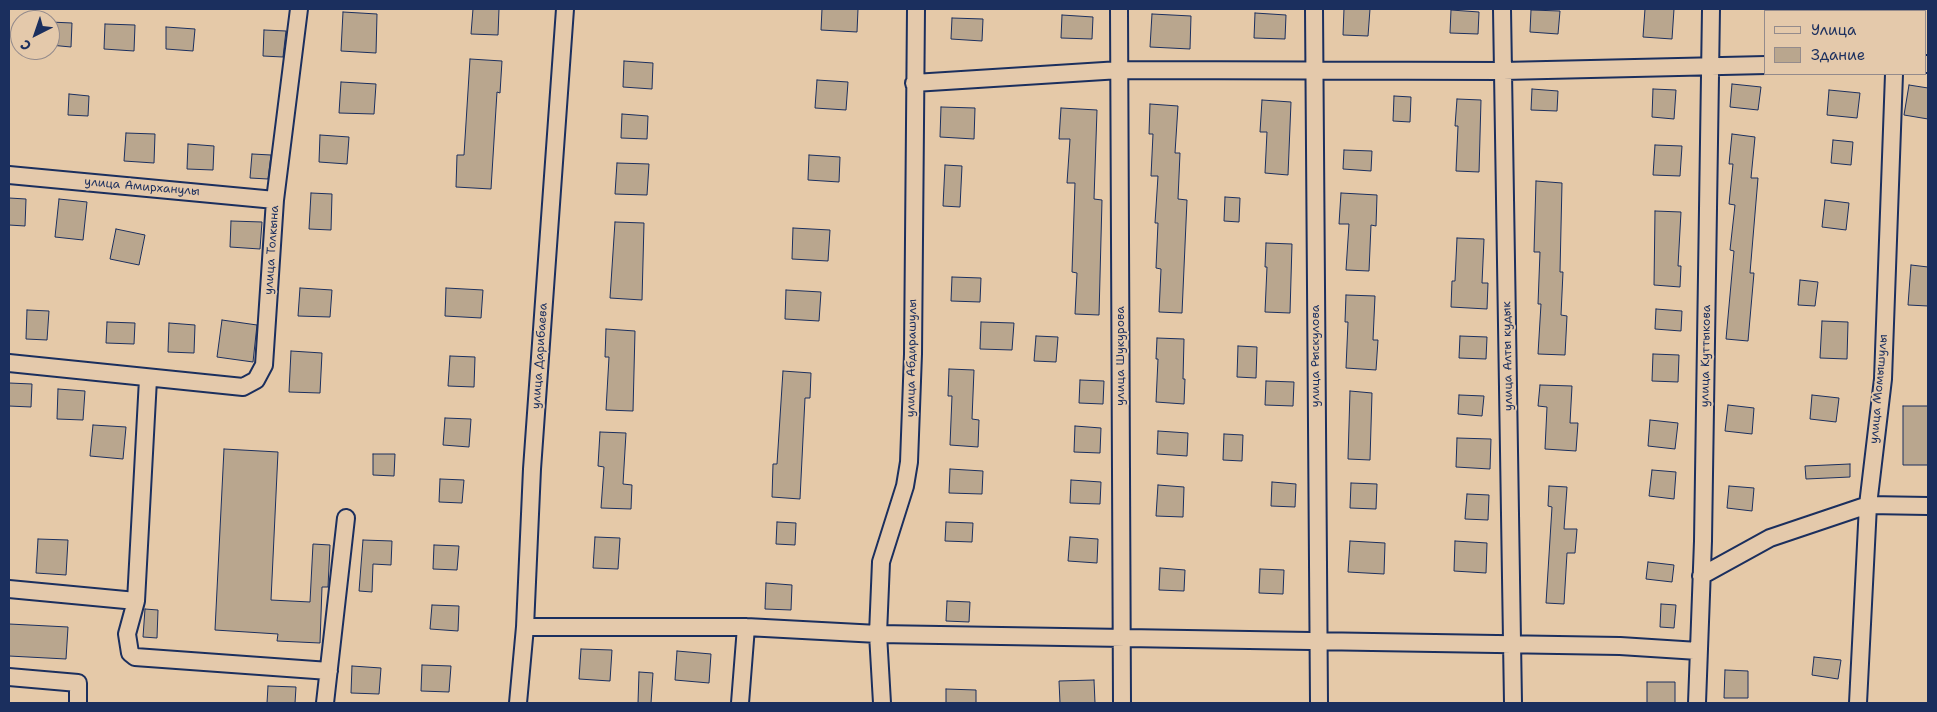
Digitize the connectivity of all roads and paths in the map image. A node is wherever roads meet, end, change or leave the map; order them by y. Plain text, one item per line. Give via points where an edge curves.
1 (299, 9) edge
2 (565, 9) edge
3 (916, 9) edge
4 (1119, 9) edge
5 (1314, 9) edge
6 (1502, 9) edge
7 (1711, 9) edge
8 (1764, 65) edge
9 (1711, 66) junction
10 (1314, 69) junction
11 (1120, 70) junction
12 (1503, 71) junction
13 (1894, 75) edge
14 (914, 84) junction
15 (9, 175) edge
16 (275, 200) junction
17 (9, 363) edge
18 (148, 379) junction
19 (1868, 505) junction
20 (1928, 506) edge
21 (346, 518) dead end
22 (1701, 576) junction
23 (9, 589) edge
24 (136, 601) junction
25 (524, 627) junction
26 (746, 627) junction
27 (878, 634) junction
28 (1123, 639) junction
29 (1318, 642) junction
30 (1512, 644) junction
31 (1698, 651) junction
32 (329, 671) junction
33 (9, 677) edge
34 (78, 703) edge
35 (325, 703) edge
36 (518, 703) edge
37 (740, 703) edge
38 (882, 703) edge
39 (1122, 703) edge
40 (1319, 703) edge
41 (1513, 703) edge
42 (1697, 703) edge
43 (1858, 703) edge

1 - 16 street, улица Толкына
2 - 25 street, улица Дарибаева
3 - 14 street, улица Абдирашулы
4 - 11 street, улица Шукурова
5 - 10 street, улица Рыскулова
6 - 12 street, улица Алты кудык
7 - 9 street, улица Куттыкова
8 - 9 street
9 - 12 street
9 - 22 street, улица Куттыкова
10 - 11 street
10 - 12 street
10 - 29 street, улица Рыскулова
11 - 14 street
11 - 28 street, улица Шукурова
12 - 30 street, улица Алты кудык
13 - 19 street, улица Момышулы via 1883,378
14 - 27 street, улица Абдирашулы via 910,462 881,562
15 - 16 street, улица Амирханулы
16 - 18 street, улица Толкына via 264,365 256,380 242,387
17 - 18 street, улица Толкына
18 - 24 street
19 - 20 street
19 - 22 street via 1770,538
19 - 43 street, улица Момышулы
21 - 32 street
22 - 31 street, улица Куттыкова
23 - 24 street
24 - 32 street via 127,634 130,652 135,657
25 - 26 street
25 - 36 street, улица Дарибаева
26 - 27 street
26 - 37 street
27 - 28 street
27 - 38 street, улица Абдирашулы
28 - 29 street
28 - 39 street, улица Шукурова
29 - 30 street
29 - 40 street, улица Рыскулова
30 - 31 street
30 - 41 street, улица Алты кудык
31 - 42 street, улица Куттыкова
32 - 35 street
33 - 34 street via 78,682

